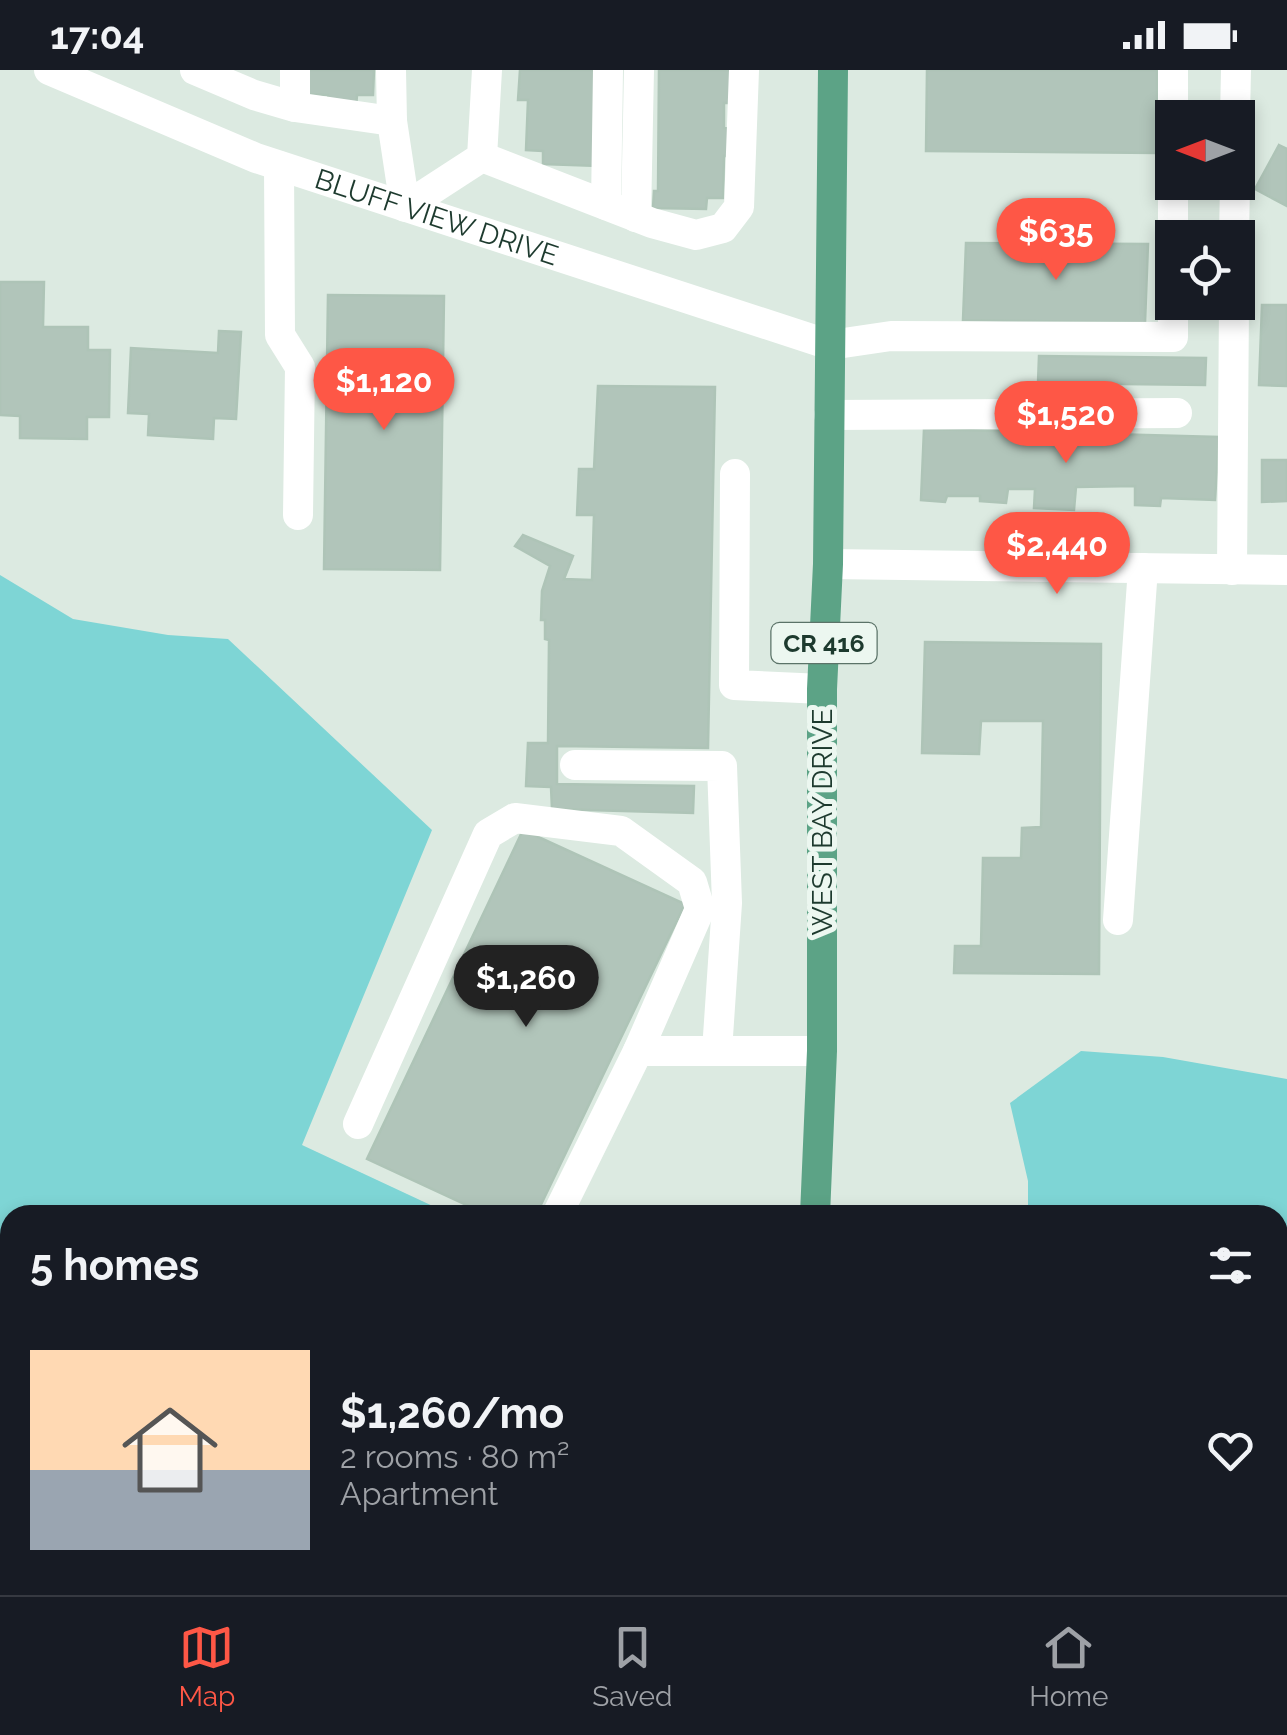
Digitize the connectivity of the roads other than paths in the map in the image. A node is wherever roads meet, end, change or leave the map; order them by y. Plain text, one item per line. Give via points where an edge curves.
1 (50, 70) edge
2 (195, 70) edge
3 (295, 70) edge
4 (392, 70) edge
5 (488, 70) edge
6 (608, 70) edge
7 (639, 70) edge
8 (744, 70) edge
9 (833, 70) edge
10 (1173, 70) edge
11 (1236, 70) edge
12 (254, 82) edge
13 (1173, 100) edge
14 (1235, 100) edge
15 (295, 107) junction
16 (392, 121) junction
17 (482, 157) junction
18 (279, 166) junction
19 (606, 206) junction
20 (405, 207) junction
21 (636, 217) junction
22 (1173, 320) edge
23 (1234, 320) edge
24 (830, 346) junction
25 (1177, 412) dead end
26 (829, 416) junction
27 (735, 474) dead end
28 (298, 515) dead end
29 (828, 564) junction
30 (1143, 568) junction
31 (1232, 570) junction
32 (1287, 570) edge
33 (822, 689) junction
34 (575, 765) dead end
35 (1118, 920) dead end
36 (638, 1050) junction
37 (717, 1051) junction
38 (822, 1052) junction
39 (358, 1124) dead end
40 (562, 1205) edge
41 (815, 1205) edge

1 - 18 street, BLUFF VIEW DRIVE
2 - 12 street
3 - 15 street
4 - 16 street
5 - 17 street
6 - 19 street
7 - 21 street
8 - 21 street via 740,207 722,228 696,235
9 - 24 main road, WEST BAY DRIVE / CR 416
10 - 13 street
11 - 14 street
12 - 15 street
15 - 16 street
16 - 20 street
17 - 19 street
17 - 20 street
18 - 20 street, BLUFF VIEW DRIVE
18 - 28 street via 280,335 300,367
19 - 21 street
20 - 24 street, BLUFF VIEW DRIVE
22 - 24 street via 1173,337 891,336
23 - 31 street
24 - 26 main road, WEST BAY DRIVE / CR 416
25 - 26 street
26 - 29 main road, WEST BAY DRIVE / CR 416
27 - 33 street via 734,686
29 - 30 street
29 - 33 main road, WEST BAY DRIVE / CR 416
30 - 31 street
30 - 35 street
31 - 32 street
33 - 38 main road, WEST BAY DRIVE / CR 416
34 - 37 street via 722,766 727,902
36 - 37 street
36 - 39 street via 700,909 692,882 621,830 515,818 488,834
36 - 40 street
37 - 38 street
38 - 41 main road, WEST BAY DRIVE / CR 416

